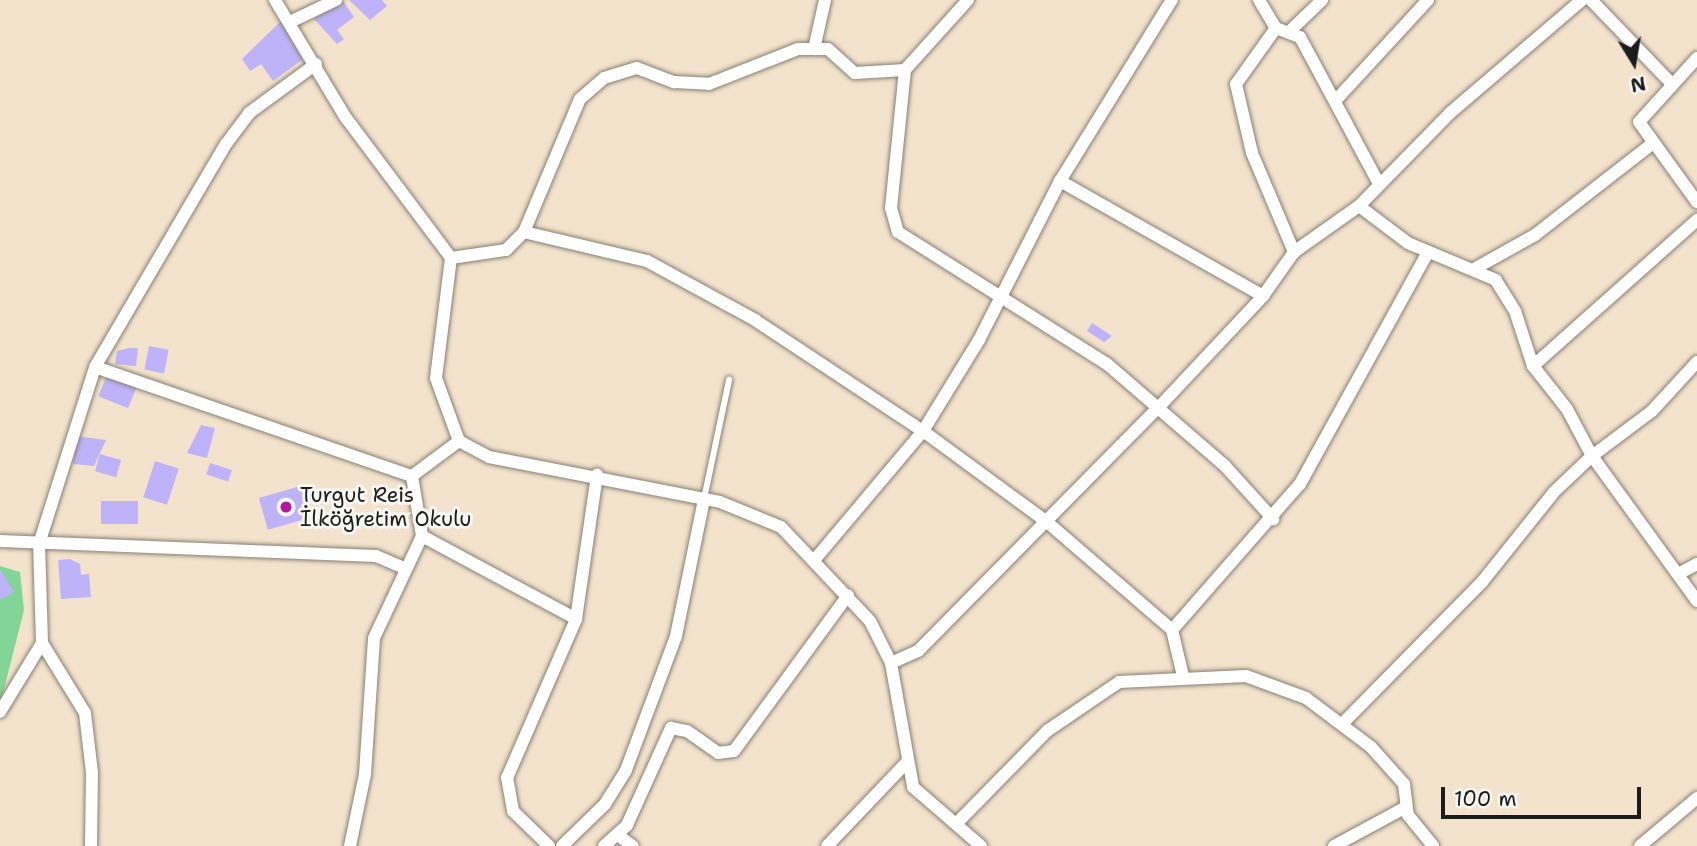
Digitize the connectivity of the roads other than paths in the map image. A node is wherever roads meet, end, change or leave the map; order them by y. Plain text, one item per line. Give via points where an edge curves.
1 (275, 0) edge
2 (336, 0) edge
3 (825, 0) edge
4 (968, 0) edge
5 (1172, 0) edge
6 (1259, 0) edge
7 (1322, 0) edge
8 (1428, 0) edge
9 (1582, 0) edge
10 (1591, 0) edge
11 (292, 20) junction
12 (1276, 28) junction
13 (1292, 29) junction
14 (814, 49) junction
15 (1697, 58) edge
16 (316, 64) junction
17 (905, 70) junction
18 (1669, 81) junction
19 (1336, 100) junction
20 (1651, 144) junction
21 (1060, 181) junction
22 (1379, 184) junction
23 (1697, 202) edge
24 (1359, 206) junction
25 (1697, 220) edge
26 (524, 232) junction
27 (1428, 251) junction
28 (1294, 253) junction
29 (451, 258) junction
30 (1476, 268) junction
31 (1001, 293) junction
32 (1263, 296) junction
33 (1697, 362) edge
34 (1533, 366) junction
35 (95, 368) junction
36 (729, 380) dead end
37 (1158, 408) junction
38 (923, 430) junction
39 (459, 441) junction
40 (1592, 456) junction
41 (412, 475) junction
42 (597, 475) junction
43 (704, 499) junction
44 (1273, 519) junction
45 (1046, 522) junction
46 (422, 537) junction
47 (0, 541) edge
48 (39, 544) junction
49 (816, 558) junction
50 (1697, 564) edge
51 (402, 568) junction
52 (1680, 573) junction
53 (848, 595) junction
54 (1697, 601) edge
55 (576, 619) junction
56 (1172, 630) junction
57 (42, 642) junction
58 (891, 663) junction
59 (1183, 676) junction
60 (0, 712) edge
61 (1343, 723) junction
62 (906, 764) junction
63 (1697, 798) edge
64 (1406, 807) junction
65 (956, 824) junction
66 (619, 836) junction
67 (91, 846) edge
68 (350, 846) edge
69 (549, 846) edge
70 (562, 846) edge
71 (604, 846) edge
72 (633, 846) edge
73 (827, 846) edge
74 (981, 846) edge
75 (1334, 846) edge
76 (1433, 846) edge
77 (1640, 846) edge

1 - 11 street
2 - 11 street
3 - 14 street
4 - 17 street
5 - 21 street
6 - 12 street
7 - 13 street
8 - 19 street
9 - 22 street via 1450,113
10 - 18 street
11 - 16 street
12 - 13 street
12 - 28 street via 1236,84 1252,153
13 - 19 street
14 - 17 street via 828,49 855,73
14 - 26 street via 709,84 674,82 637,68 604,78 580,99
15 - 18 street
16 - 29 street via 346,118
16 - 35 street via 249,113 226,144
17 - 31 street via 891,208 898,232
18 - 20 street via 1639,122
19 - 22 street
20 - 23 street
20 - 30 street via 1535,234
21 - 31 street
21 - 32 street
22 - 24 street
24 - 27 street
24 - 28 street
25 - 34 street
26 - 29 street via 506,250
26 - 38 street via 647,261 755,320
27 - 30 street
27 - 44 street via 1330,438
28 - 32 street
29 - 39 street via 436,378
30 - 34 street via 1508,293
31 - 37 street via 1107,364
31 - 38 street
32 - 37 street
33 - 40 street via 1652,411
34 - 40 street via 1567,409
35 - 41 street
35 - 48 street
36 - 43 lane
37 - 44 street
37 - 45 street
38 - 45 street
38 - 49 street
39 - 41 street
39 - 42 street via 489,457
40 - 52 street
40 - 61 street via 1554,492 1482,582
41 - 46 street
42 - 43 street
42 - 55 street
43 - 49 street via 781,527
43 - 70 street via 676,636 626,770 605,804
44 - 56 street
45 - 56 street
45 - 58 street via 918,651
46 - 51 street
46 - 55 street
47 - 48 street
48 - 51 street via 376,556
48 - 57 street
49 - 53 street
50 - 52 street
51 - 68 street via 371,651 365,774
52 - 54 street
53 - 58 street
53 - 66 street via 734,751 718,754 687,731 671,729
55 - 69 street via 507,778 513,811
56 - 59 street
57 - 60 street
57 - 67 street via 85,713 92,773
58 - 62 street
59 - 61 street via 1246,676 1306,698
59 - 65 street via 1119,682 1082,703
61 - 64 street via 1394,768 1405,784
62 - 65 street via 913,787
62 - 73 street
63 - 77 street
64 - 75 street
64 - 76 street
65 - 74 street
66 - 71 street
66 - 72 street

